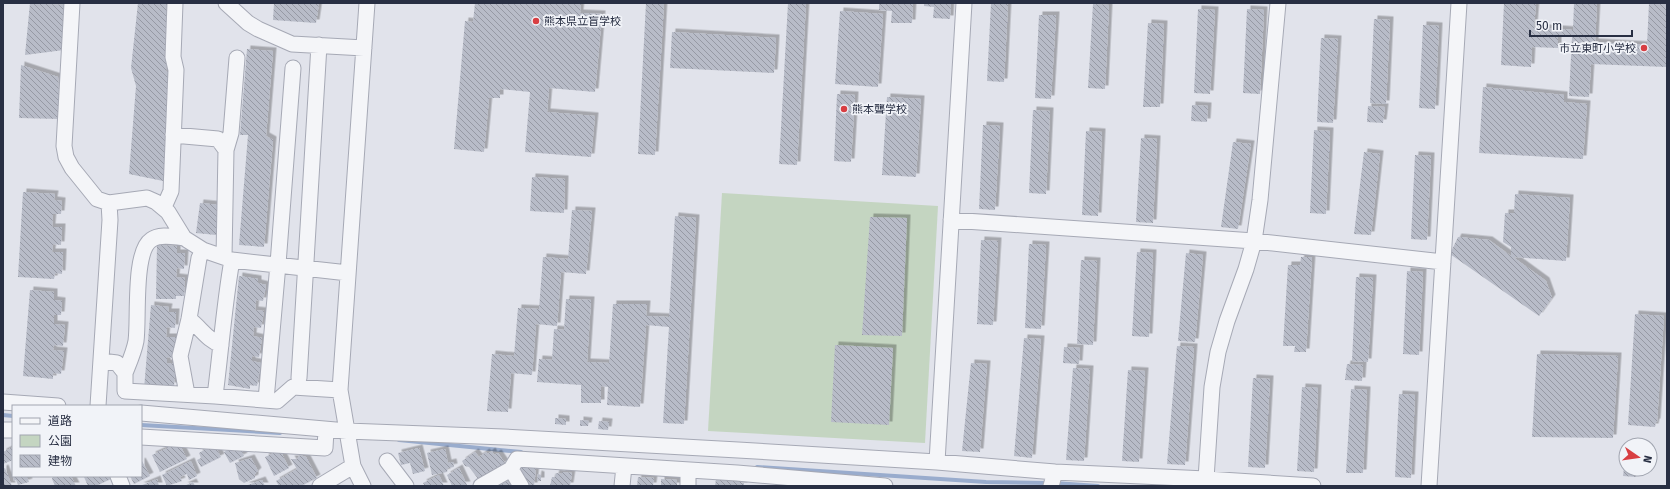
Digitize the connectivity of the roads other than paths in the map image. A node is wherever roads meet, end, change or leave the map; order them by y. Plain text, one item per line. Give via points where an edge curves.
1 (72, 3) edge
2 (175, 3) edge
3 (226, 3) edge
4 (367, 3) edge
5 (964, 3) edge
6 (1278, 3) edge
7 (1458, 3) edge
8 (319, 46) junction
9 (364, 48) junction
10 (238, 58) dead end
11 (293, 68) dead end
12 (173, 135) junction
13 (226, 150) junction
14 (109, 203) junction
15 (164, 207) junction
16 (950, 220) junction
17 (184, 238) junction
18 (1254, 241) junction
19 (203, 250) junction
20 (228, 259) junction
21 (1443, 262) junction
22 (278, 264) junction
23 (306, 268) junction
24 (348, 273) junction
25 (189, 319) junction
26 (221, 345) junction
27 (101, 361) junction
28 (125, 373) junction
29 (299, 378) dead end
30 (340, 390) junction
31 (187, 394) junction
32 (215, 396) junction
33 (266, 400) junction
34 (3, 402) edge
35 (44, 405) edge
36 (98, 405) edge
37 (142, 413) edge
38 (326, 430) junction
39 (347, 431) junction
40 (142, 437) edge
41 (738, 450) junction
42 (387, 461) dead end
43 (937, 462) junction
44 (353, 466) junction
45 (624, 466) junction
46 (511, 469) junction
47 (688, 470) junction
48 (737, 473) junction
49 (1053, 479) edge
50 (1206, 479) junction
51 (776, 481) edge
52 (320, 486) edge
53 (363, 486) edge
54 (406, 486) edge
55 (481, 486) edge
56 (521, 486) edge
57 (622, 486) edge
58 (688, 486) edge
59 (885, 486) edge
60 (1313, 486) edge
61 (1428, 486) edge

1 - 14 street via 64,146 66,157 97,199
2 - 12 street via 173,57 176,70
3 - 8 street via 248,23 263,32 292,44
4 - 9 street
5 - 16 street
6 - 18 street
7 - 21 street
8 - 9 street
8 - 23 street
9 - 24 street
10 - 13 street via 231,133
11 - 22 street
12 - 13 street via 218,139
12 - 15 street via 171,191
13 - 20 street
14 - 15 street via 147,198
14 - 27 street
15 - 17 street
16 - 18 street
16 - 43 street
17 - 19 street
17 - 28 street via 161,236 150,240 145,248 138,277 136,342
18 - 21 street
18 - 50 street via 1217,359 1212,387
19 - 20 street
19 - 25 street via 199,258
20 - 22 street
20 - 26 street
21 - 61 street
22 - 23 street
22 - 33 street
23 - 24 street
23 - 29 street
24 - 30 street
25 - 26 street via 211,341
25 - 31 street via 180,356
26 - 32 street
27 - 28 street via 117,363
27 - 36 street
28 - 31 street via 125,391
30 - 33 street via 293,387 277,401
30 - 39 street
31 - 32 street
32 - 33 street
34 - 35 street
37 - 38 street
38 - 39 street
38 - 40 street via 325,448
39 - 41 street
39 - 44 street
41 - 43 street
41 - 48 street
42 - 54 street
43 - 49 street
44 - 52 street
44 - 53 street
45 - 46 street via 517,459
45 - 47 street
45 - 57 street
46 - 55 street
46 - 56 street
47 - 48 street
47 - 58 street
48 - 51 street
49 - 50 street
50 - 60 street
51 - 59 street

